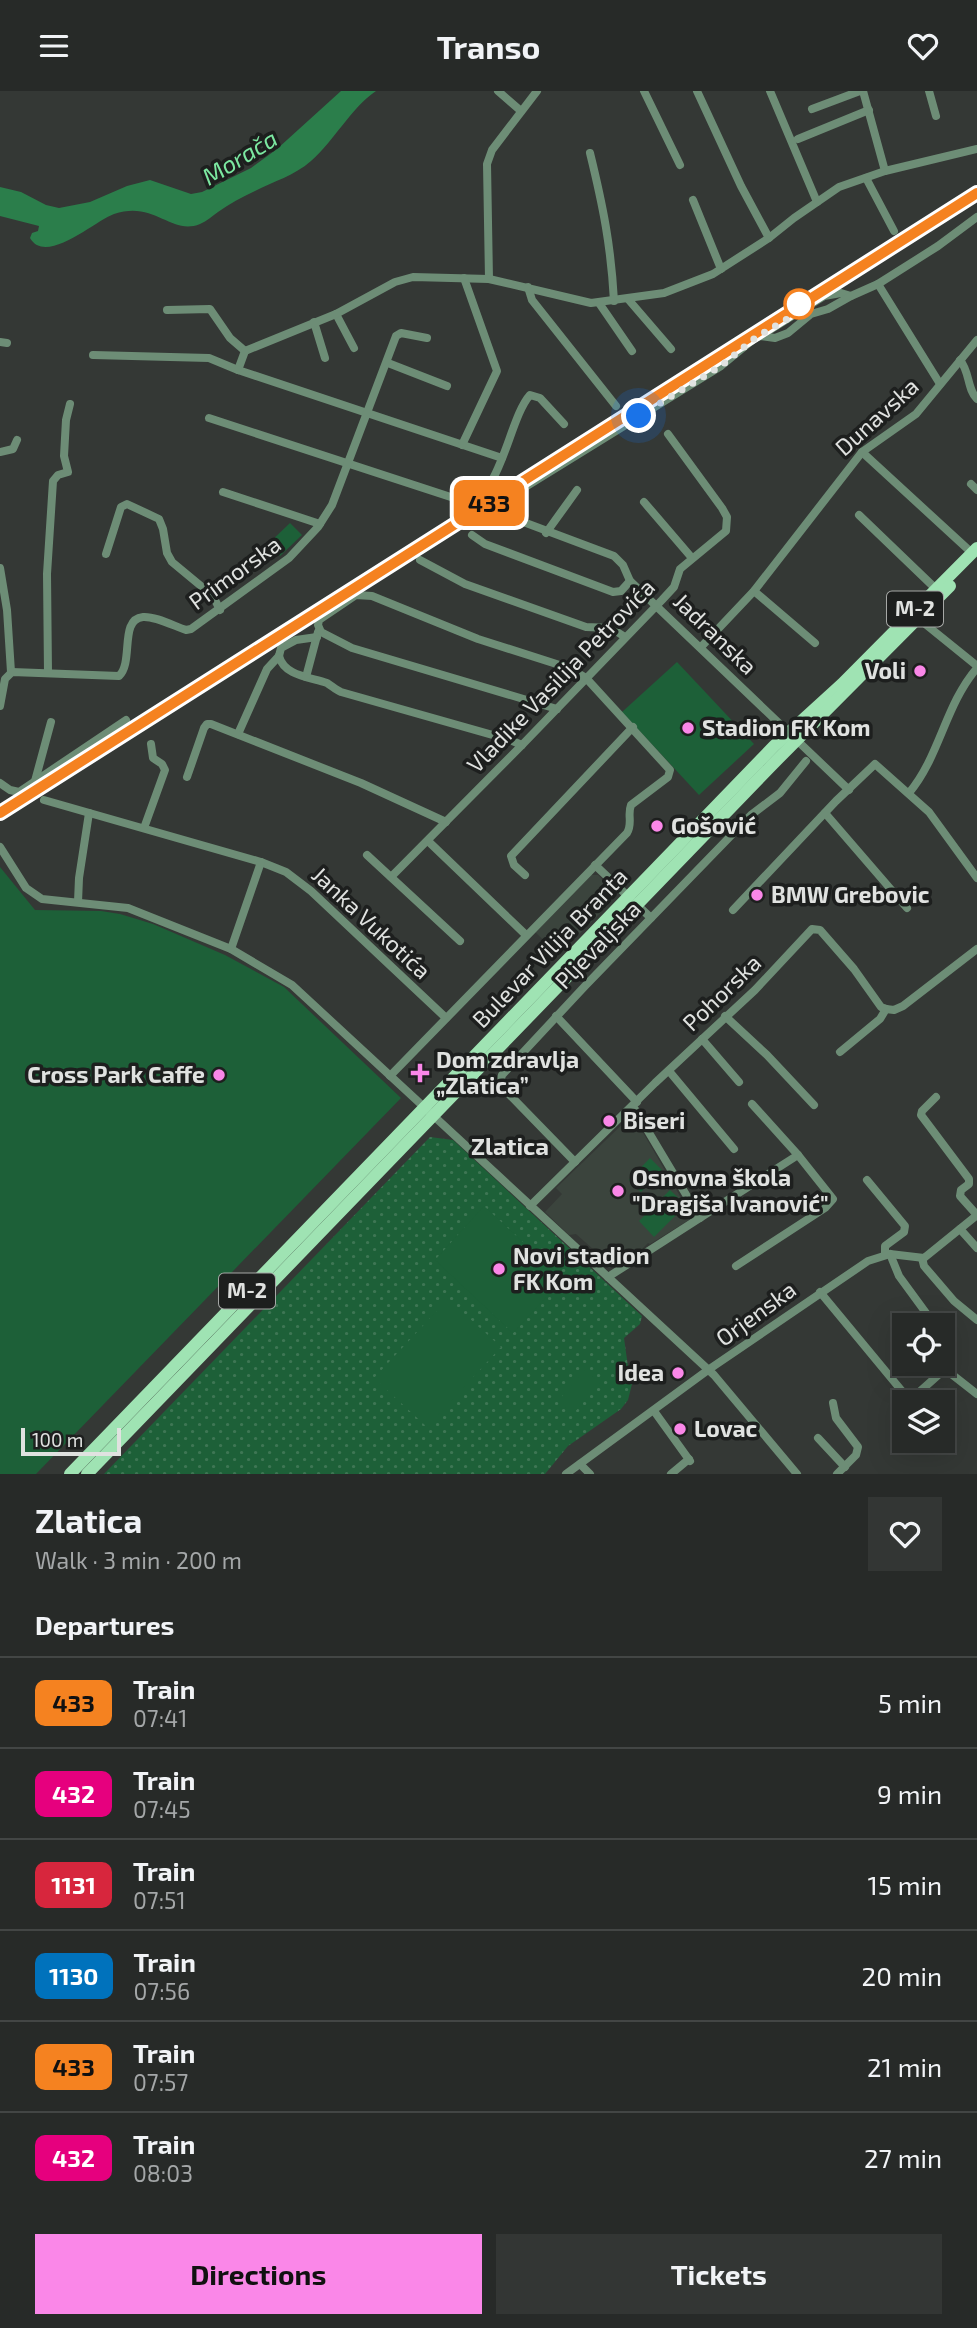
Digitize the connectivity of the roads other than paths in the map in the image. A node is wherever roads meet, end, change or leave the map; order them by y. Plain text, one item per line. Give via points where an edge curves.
1 (498, 91) edge
2 (537, 91) edge
3 (644, 91) edge
4 (697, 91) edge
5 (770, 91) edge
6 (862, 91) edge
7 (929, 91) edge
8 (812, 109) dead end
9 (869, 110) junction
10 (521, 111) junction
11 (936, 116) dead end
12 (798, 139) dead end
13 (977, 149) edge
14 (590, 153) dead end
15 (680, 165) dead end
16 (885, 171) junction
17 (866, 178) junction
18 (694, 200) dead end
19 (817, 202) junction
20 (977, 217) edge
21 (894, 231) dead end
22 (769, 238) junction
23 (721, 269) junction
24 (464, 278) junction
25 (489, 279) junction
26 (878, 285) junction
27 (528, 287) junction
28 (850, 296) junction
29 (628, 299) junction
30 (614, 301) junction
31 (600, 303) junction
32 (167, 310) dead end
33 (336, 314) junction
34 (314, 322) junction
35 (760, 336) junction
36 (426, 338) dead end
37 (977, 340) edge
38 (354, 348) dead end
39 (671, 349) dead end
40 (245, 351) junction
41 (632, 351) dead end
42 (93, 355) dead end
43 (325, 358) dead end
44 (960, 360) junction
45 (388, 363) junction
46 (238, 370) junction
47 (940, 384) junction
48 (447, 386) dead end
49 (977, 400) edge
50 (70, 404) dead end
51 (616, 406) dead end
52 (367, 414) junction
53 (209, 418) dead end
54 (564, 424) dead end
55 (668, 434) dead end
56 (18, 440) dead end
57 (462, 445) junction
58 (0, 452) edge
59 (862, 452) junction
60 (502, 458) junction
61 (349, 463) junction
62 (577, 490) dead end
63 (223, 492) dead end
64 (644, 502) dead end
65 (859, 515) dead end
66 (320, 524) junction
67 (546, 533) junction
68 (472, 535) dead end
69 (976, 553) edge
70 (106, 554) dead end
71 (692, 558) junction
72 (420, 560) dead end
73 (0, 568) edge
74 (630, 581) junction
75 (936, 589) junction
76 (754, 590) junction
77 (657, 605) junction
78 (220, 610) junction
79 (919, 618) junction
80 (320, 634) junction
81 (625, 637) junction
82 (815, 642) dead end
83 (701, 647) junction
84 (279, 656) junction
85 (977, 667) edge
86 (11, 672) junction
87 (48, 673) junction
88 (306, 677) junction
89 (586, 678) junction
90 (0, 706) edge
91 (557, 709) junction
92 (126, 720) dead end
93 (51, 722) dead end
94 (633, 727) junction
95 (238, 734) junction
96 (793, 736) junction
97 (151, 744) dead end
98 (522, 745) junction
99 (806, 761) dead end
100 (187, 777) dead end
101 (35, 781) junction
102 (0, 783) edge
103 (849, 790) junction
104 (909, 793) junction
105 (44, 800) dead end
106 (89, 813) junction
107 (825, 813) junction
108 (446, 822) junction
109 (144, 828) junction
110 (428, 841) junction
111 (0, 847) edge
112 (367, 855) dead end
113 (261, 862) junction
114 (595, 865) junction
115 (525, 875) dead end
116 (391, 877) junction
117 (977, 878) edge
118 (633, 901) junction
119 (78, 902) junction
120 (906, 908) dead end
121 (733, 910) dead end
122 (651, 918) junction
123 (526, 935) junction
124 (460, 941) dead end
125 (231, 949) junction
126 (977, 949) edge
127 (886, 1009) junction
128 (725, 1016) junction
129 (556, 1017) junction
130 (446, 1018) junction
131 (702, 1039) junction
132 (840, 1052) dead end
133 (669, 1070) junction
134 (390, 1076) junction
135 (739, 1082) dead end
136 (936, 1097) dead end
137 (635, 1104) junction
138 (752, 1104) dead end
139 (814, 1105) dead end
140 (429, 1112) junction
141 (733, 1149) dead end
142 (798, 1155) junction
143 (575, 1162) junction
144 (867, 1180) dead end
145 (530, 1206) junction
146 (977, 1215) edge
147 (700, 1217) junction
148 (960, 1230) junction
149 (977, 1248) edge
150 (887, 1254) junction
151 (922, 1258) junction
152 (736, 1266) dead end
153 (608, 1277) junction
154 (820, 1293) junction
155 (926, 1313) edge
156 (977, 1320) edge
157 (708, 1370) junction
158 (900, 1390) edge
159 (921, 1390) edge
160 (977, 1394) edge
161 (832, 1403) dead end
162 (654, 1411) junction
163 (818, 1438) dead end
164 (580, 1464) junction
165 (845, 1467) junction
166 (70, 1474) edge
167 (87, 1474) edge
168 (566, 1474) edge
169 (590, 1474) edge
170 (671, 1474) edge
171 (797, 1474) edge
172 (837, 1474) edge

1 - 10 street
2 - 10 street
3 - 15 street
4 - 22 street
5 - 19 street
6 - 8 street
6 - 9 street
7 - 11 street
9 - 12 street
9 - 16 street
10 - 25 street via 487,164
13 - 16 street
14 - 30 street via 611,250
16 - 17 street
17 - 19 street via 839,187
17 - 21 street
18 - 23 street
19 - 22 street
20 - 26 street
22 - 23 street
23 - 29 street via 673,290
24 - 25 street
24 - 33 street via 401,279
24 - 57 street via 497,371
25 - 27 street
26 - 28 street
26 - 47 street
27 - 31 street
27 - 51 street via 532,300
28 - 35 street via 811,314 788,333 775,338
28 - 35 street via 824,296
29 - 30 street
29 - 39 street
30 - 31 street
31 - 41 street
32 - 40 street via 210,309
33 - 34 street
33 - 38 street
34 - 40 street
34 - 43 street
35 - 67 street, Jadranska via 721,366 505,503 502,514
36 - 45 street, Primorska via 397,334
37 - 44 street, Dunavska
40 - 46 street
42 - 46 street via 209,358
44 - 47 street, Dunavska
44 - 49 street
45 - 48 street
45 - 52 street, Primorska
46 - 52 street
47 - 59 street, Dunavska via 916,414
50 - 87 street via 64,456 68,472 53,481 47,574
52 - 57 street
52 - 61 street, Primorska
53 - 61 street
54 - 60 street via 540,398 530,395
55 - 71 street, Vladike Vasilija Petrovića via 727,517 724,534
56 - 58 street via 13,449
57 - 60 street
59 - 69 street
59 - 76 street, Dunavska
60 - 61 street via 490,484 475,500 464,501
61 - 66 street, Primorska
62 - 67 street
63 - 66 street
64 - 71 street
65 - 75 street
66 - 78 street, Primorska via 289,558
67 - 74 street, Jadranska via 614,556
68 - 74 street via 613,593
69 - 75 main road, Bulevar Vilija Branta / M-2
69 - 79 main road, Bulevar Vilija Branta / M-2
70 - 78 street via 121,507 127,504 152,514 162,523 172,562 213,596
71 - 77 street, Vladike Vasilija Petrovića
72 - 81 street via 475,588 586,627 611,628
73 - 86 street
74 - 77 street, Jadranska
75 - 96 main road, Bulevar Vilija Branta / M-2
76 - 82 street
76 - 83 street, Dunavska
77 - 81 street, Vladike Vasilija Petrovića
77 - 83 street, Jadranska
78 - 87 street, Primorska via 189,630 145,617 136,619 129,628 125,667 119,676
79 - 85 street
79 - 96 main road, Bulevar Vilija Branta / M-2
80 - 84 street via 286,644
80 - 88 street
80 - 89 street via 320,620 356,595 377,597
80 - 91 street via 365,653
81 - 89 street, Vladike Vasilija Petrovića
83 - 96 street, Jadranska
84 - 88 street via 288,670
84 - 95 street via 267,669
85 - 104 street via 957,695
86 - 87 street, Primorska
86 - 90 street via 5,679
88 - 98 street via 349,695
89 - 91 street, Vladike Vasilija Petrovića
89 - 94 street
91 - 98 street, Vladike Vasilija Petrovića
92 - 101 street
93 - 101 street
94 - 114 street via 670,767 668,777 631,805 629,830
94 - 115 street via 511,856
95 - 100 street via 208,724
95 - 108 street
96 - 103 street, Jadranska
96 - 118 main road, Bulevar Vilija Branta / M-2
97 - 109 street via 153,758 165,770
98 - 108 street, Vladike Vasilija Petrovića
99 - 122 street, Pljevaljska via 780,793 751,815
101 - 102 street via 19,792
103 - 104 street via 875,764
103 - 107 street
104 - 117 street via 937,821
105 - 106 street, Janka Vukotića
106 - 109 street, Janka Vukotića
106 - 119 street
107 - 120 street
107 - 121 street
108 - 110 street, Vladike Vasilija Petrovića
109 - 113 street, Janka Vukotića
110 - 116 street, Vladike Vasilija Petrovića
110 - 123 street
111 - 119 street via 34,895
112 - 116 street
113 - 125 street
113 - 130 street, Janka Vukotića via 286,872 311,891
114 - 118 street
114 - 123 street
116 - 124 street
118 - 122 street
118 - 140 main road, Bulevar Vilija Branta / M-2
119 - 125 street via 128,908
122 - 129 street, Pljevaljska
123 - 130 street
125 - 134 street via 292,985
126 - 127 street via 903,1006
127 - 128 street, Pohorska via 814,928
127 - 132 street
128 - 131 street, Pohorska
128 - 139 street
129 - 137 street
129 - 143 street, Pljevaljska via 502,1075 500,1083
130 - 134 street
131 - 133 street, Pohorska
131 - 135 street
133 - 137 street, Pohorska
133 - 141 street
134 - 140 street
136 - 146 street via 921,1115 969,1179 960,1196
137 - 143 street, Pohorska
137 - 147 street
138 - 142 street
140 - 145 street
140 - 166 main road, Bulevar Vilija Branta / M-2
140 - 167 main road, Bulevar Vilija Branta / M-2
142 - 147 street
142 - 152 street via 832,1196 832,1202
143 - 145 street, Pohorska
144 - 150 street via 905,1226 904,1232 885,1246
145 - 153 street
146 - 148 street
147 - 153 street
148 - 149 street
148 - 151 street
150 - 151 street
150 - 154 street, Orjenska via 868,1261
150 - 155 street
151 - 156 street via 954,1301
153 - 157 street
154 - 157 street, Orjenska
154 - 158 street
157 - 162 street, Orjenska
157 - 171 street
159 - 160 street via 945,1369
161 - 165 street via 836,1418 858,1447
162 - 164 street, Orjenska
162 - 170 street via 690,1460
163 - 165 street
164 - 168 street, Orjenska
164 - 169 street
165 - 172 street

